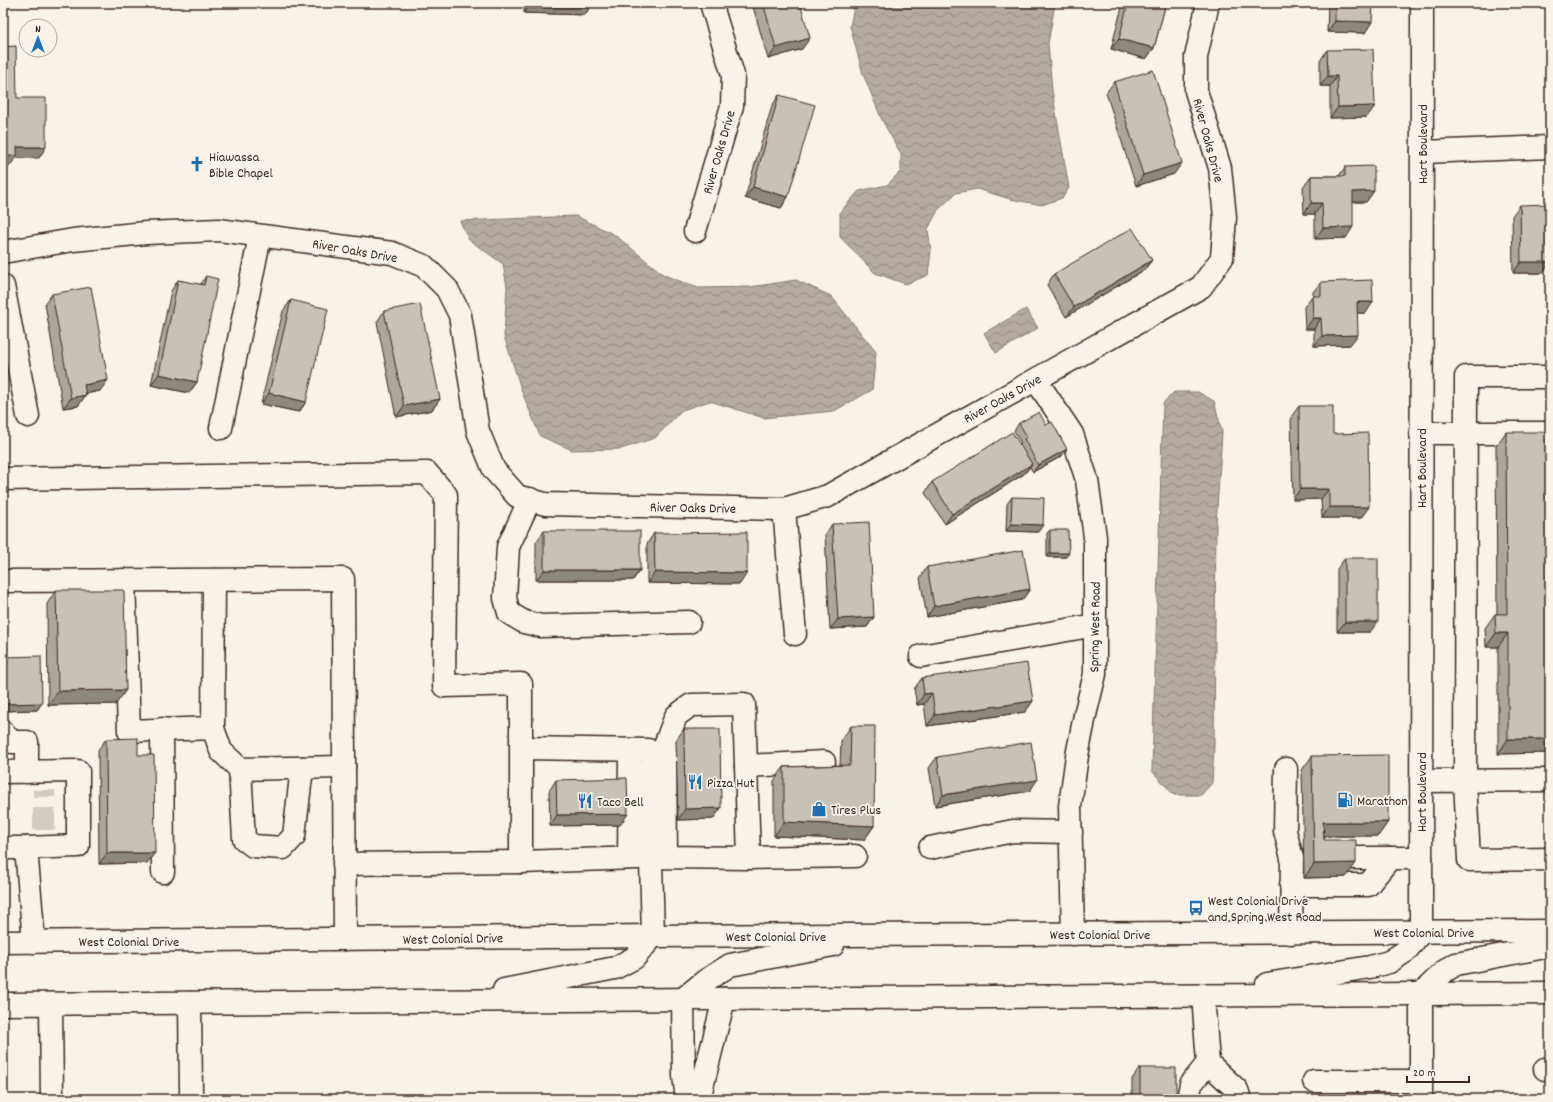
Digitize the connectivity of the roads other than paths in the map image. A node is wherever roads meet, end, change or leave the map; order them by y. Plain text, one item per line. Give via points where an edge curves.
1 (711, 3) edge
2 (1208, 3) edge
3 (1422, 3) edge
4 (1550, 147) edge
5 (1422, 152) junction
6 (695, 231) dead end
7 (260, 236) junction
8 (3, 252) edge
9 (3, 286) edge
10 (1550, 377) edge
11 (1036, 380) junction
12 (28, 416) dead end
13 (222, 428) dead end
14 (1421, 433) junction
15 (1466, 433) junction
16 (1550, 433) edge
17 (3, 479) edge
18 (530, 499) junction
19 (784, 509) junction
20 (124, 580) junction
21 (214, 580) junction
22 (3, 581) edge
23 (689, 622) dead end
24 (1095, 625) junction
25 (795, 634) dead end
26 (920, 656) dead end
27 (213, 728) junction
28 (162, 729) junction
29 (6, 742) edge
30 (522, 748) junction
31 (824, 762) dead end
32 (746, 766) junction
33 (344, 767) junction
34 (302, 768) junction
35 (240, 769) junction
36 (1286, 769) dead end
37 (3, 772) edge
38 (39, 778) junction
39 (1550, 780) edge
40 (1421, 781) junction
41 (1466, 781) junction
42 (1071, 832) junction
43 (38, 842) junction
44 (3, 848) edge
45 (930, 848) dead end
46 (855, 856) dead end
47 (648, 858) junction
48 (749, 858) junction
49 (1346, 858) edge
50 (1390, 858) junction
51 (1421, 858) junction
52 (1550, 859) edge
53 (521, 862) junction
54 (344, 864) junction
55 (164, 872) dead end
56 (1292, 885) junction
57 (1550, 931) edge
58 (1421, 932) junction
59 (1291, 933) junction
60 (1073, 934) junction
61 (885, 935) junction
62 (654, 936) junction
63 (345, 939) junction
64 (3, 942) edge
65 (34, 942) junction
66 (1550, 946) edge
67 (1550, 993) edge
68 (1421, 994) junction
69 (1203, 995) junction
70 (683, 999) junction
71 (724, 999) junction
72 (454, 1000) junction
73 (190, 1003) junction
74 (3, 1004) edge
75 (51, 1004) junction
76 (1208, 1063) junction
77 (1314, 1081) dead end
78 (1421, 1090) edge
79 (52, 1099) edge
80 (193, 1099) edge
81 (687, 1099) edge
82 (699, 1099) edge
83 (1188, 1099) edge
84 (1240, 1099) edge

1 - 6 main road, River Oaks Drive via 733,76 732,106
2 - 11 main road, River Oaks Drive via 1196,57 1196,90 1220,168 1225,217 1222,258 1202,287
3 - 5 main road, Hart Boulevard
4 - 5 main road
5 - 14 main road, Hart Boulevard
7 - 8 main road, River Oaks Drive via 219,230 146,232 73,240
7 - 13 main road
7 - 18 main road, River Oaks Drive via 392,253 424,266 447,289 460,315 478,431 494,470 517,496
9 - 12 main road
10 - 15 main road via 1466,377
11 - 19 main road, River Oaks Drive via 828,496
11 - 24 main road, Spring West Road via 1072,434 1087,480 1095,537
14 - 15 main road
14 - 40 main road, Hart Boulevard
15 - 16 main road
15 - 41 main road
17 - 30 main road via 428,473 446,495 444,686 521,684
18 - 19 main road, River Oaks Drive via 545,504
18 - 23 main road via 508,547 505,598 509,613 524,622 541,626
19 - 25 main road
20 - 21 main road
20 - 22 main road
20 - 28 main road via 129,731
21 - 27 main road
21 - 33 main road via 343,579
24 - 26 main road
24 - 42 main road, Spring West Road via 1095,674 1077,756 1070,806
27 - 28 main road
27 - 35 main road via 222,750
28 - 55 main road
29 - 38 main road via 27,742
30 - 47 main road via 648,750
30 - 53 main road
31 - 32 main road
32 - 47 main road via 744,704 691,705 676,716 665,745
32 - 48 main road
33 - 34 main road
33 - 54 main road
34 - 35 main road
34 - 35 main road via 294,836 283,848 253,846 244,839
36 - 56 main road via 1285,831 1298,858
37 - 38 main road
38 - 43 main road via 78,771 78,846
39 - 41 main road
40 - 41 main road
40 - 51 main road, Hart Boulevard
41 - 52 main road via 1468,860
42 - 45 main road via 1013,831
42 - 60 main road, Spring West Road
43 - 44 main road
43 - 65 main road
46 - 48 main road
47 - 48 main road
47 - 53 main road
47 - 62 main road
49 - 50 main road
50 - 51 main road
50 - 56 main road via 1368,885
51 - 58 main road, Hart Boulevard
53 - 54 main road
54 - 63 main road
56 - 59 main road
57 - 58 main road, West Colonial Drive
58 - 59 main road, West Colonial Drive
58 - 69 main road via 1406,951 1389,962
59 - 60 main road, West Colonial Drive
60 - 61 main road, West Colonial Drive
61 - 62 main road, West Colonial Drive
61 - 70 main road via 730,965 704,981
62 - 63 main road, West Colonial Drive
62 - 72 main road via 634,958 615,968
63 - 65 main road, West Colonial Drive
64 - 65 main road, West Colonial Drive
66 - 68 main road via 1456,964
67 - 68 main road
68 - 69 main road
68 - 78 main road
69 - 71 main road
69 - 76 main road
70 - 71 main road
70 - 72 main road
70 - 81 main road via 684,1076
71 - 82 main road
72 - 73 main road
73 - 75 main road
73 - 80 main road
74 - 75 main road
75 - 79 main road
76 - 83 main road via 1192,1084
76 - 84 main road via 1237,1090
77 - 78 main road

